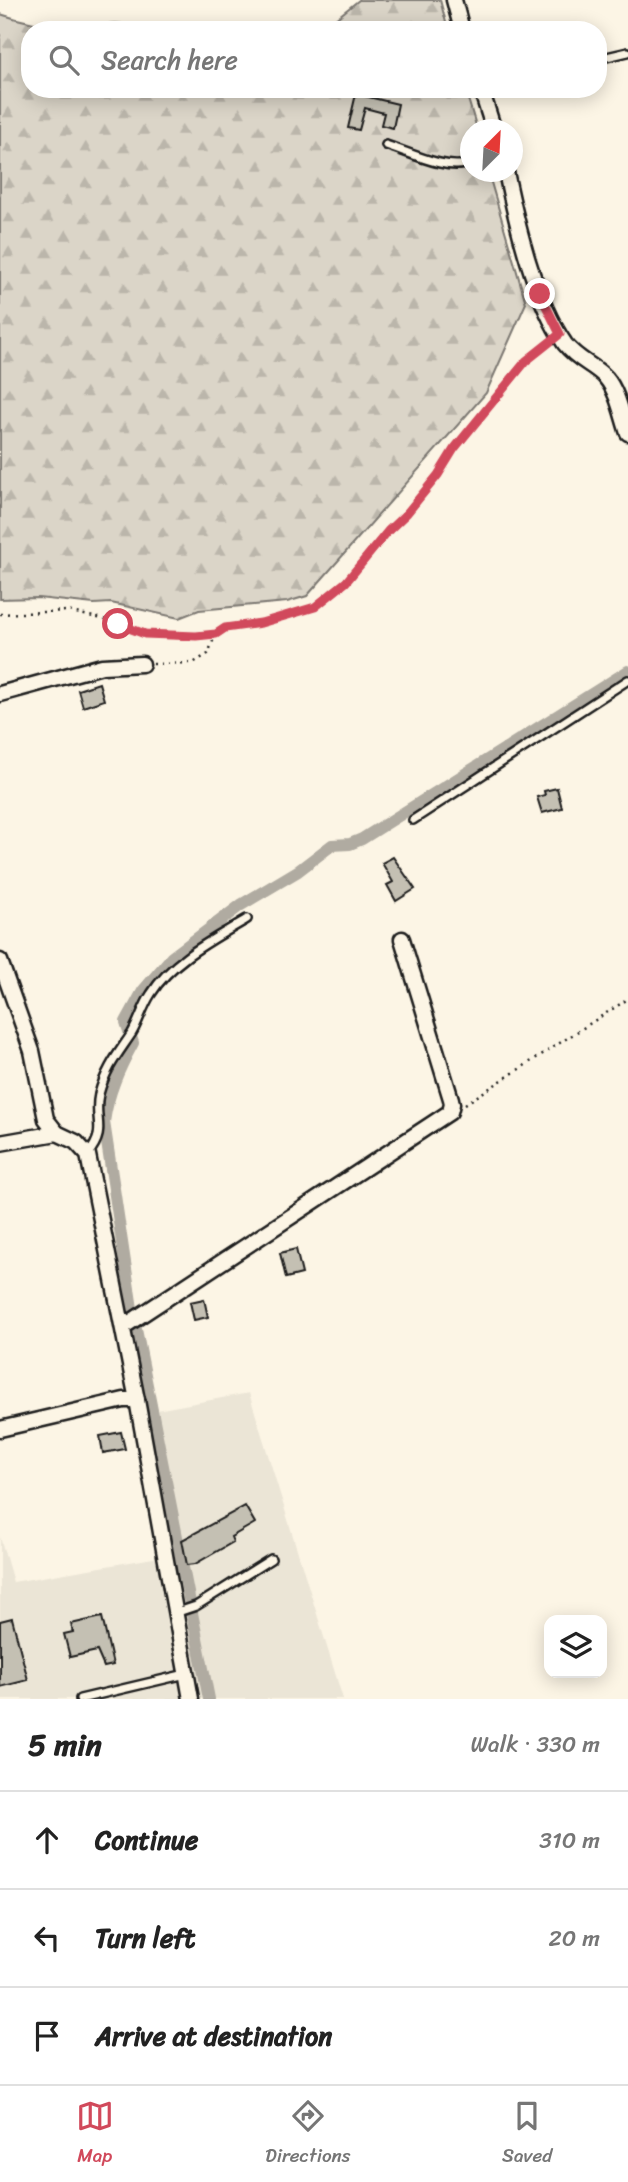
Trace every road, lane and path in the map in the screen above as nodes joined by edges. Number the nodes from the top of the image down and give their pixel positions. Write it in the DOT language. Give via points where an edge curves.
graph roads {
  1 [pos="454,0"];
  2 [pos="460,21"];
  3 [pos="628,52"];
  4 [pos="607,58"];
  5 [pos="488,98"];
  6 [pos="492,119"];
  7 [pos="386,145"];
  8 [pos="460,166"];
  9 [pos="508,182"];
  10 [pos="560,334"];
  11 [pos="628,433"];
  12 [pos="0,614"];
  13 [pos="216,634"];
  14 [pos="142,664"];
  15 [pos="628,680"];
  16 [pos="0,694"];
  17 [pos="413,820"];
  18 [pos="247,919"];
  19 [pos="402,939"];
  20 [pos="0,961"];
  21 [pos="628,999"];
  22 [pos="450,1112"];
  23 [pos="57,1133"];
  24 [pos="0,1143"];
  25 [pos="88,1155"];
  26 [pos="123,1327"];
  27 [pos="137,1400"];
  28 [pos="0,1429"];
  29 [pos="271,1559"];
  30 [pos="180,1612"];
  31 [pos="186,1674"];
  32 [pos="80,1699"];
  33 [pos="191,1699"];
  1 -- 2 [label="street"];
  3 -- 4 [label="lane"];
  5 -- 6 [label="street"];
  7 -- 8 [label="lane"];
  9 -- 10 [label="street" via="540,294"];
  10 -- 11 [label="street" via="574,354 608,379"];
  10 -- 13 [label="path" via="516,373 412,507 337,590 315,607"];
  12 -- 13 [label="path" via="66,611 145,634"];
  13 -- 14 [label="path" via="208,654 193,663"];
  14 -- 16 [label="street" via="102,666"];
  15 -- 17 [label="lane"];
  18 -- 25 [label="lane" via="175,968 151,993 133,1031 110,1062 97,1109 100,1135"];
  19 -- 22 [label="street" via="453,1104"];
  20 -- 23 [label="street" via="32,1051 46,1119"];
  21 -- 22 [label="path"];
  22 -- 26 [label="street"];
  23 -- 24 [label="street"];
  23 -- 25 [label="street" via="76,1142"];
  25 -- 26 [label="street"];
  26 -- 27 [label="street"];
  27 -- 28 [label="street"];
  27 -- 30 [label="street"];
  29 -- 30 [label="lane"];
  30 -- 31 [label="street"];
  31 -- 32 [label="lane"];
  31 -- 33 [label="street"];
}
